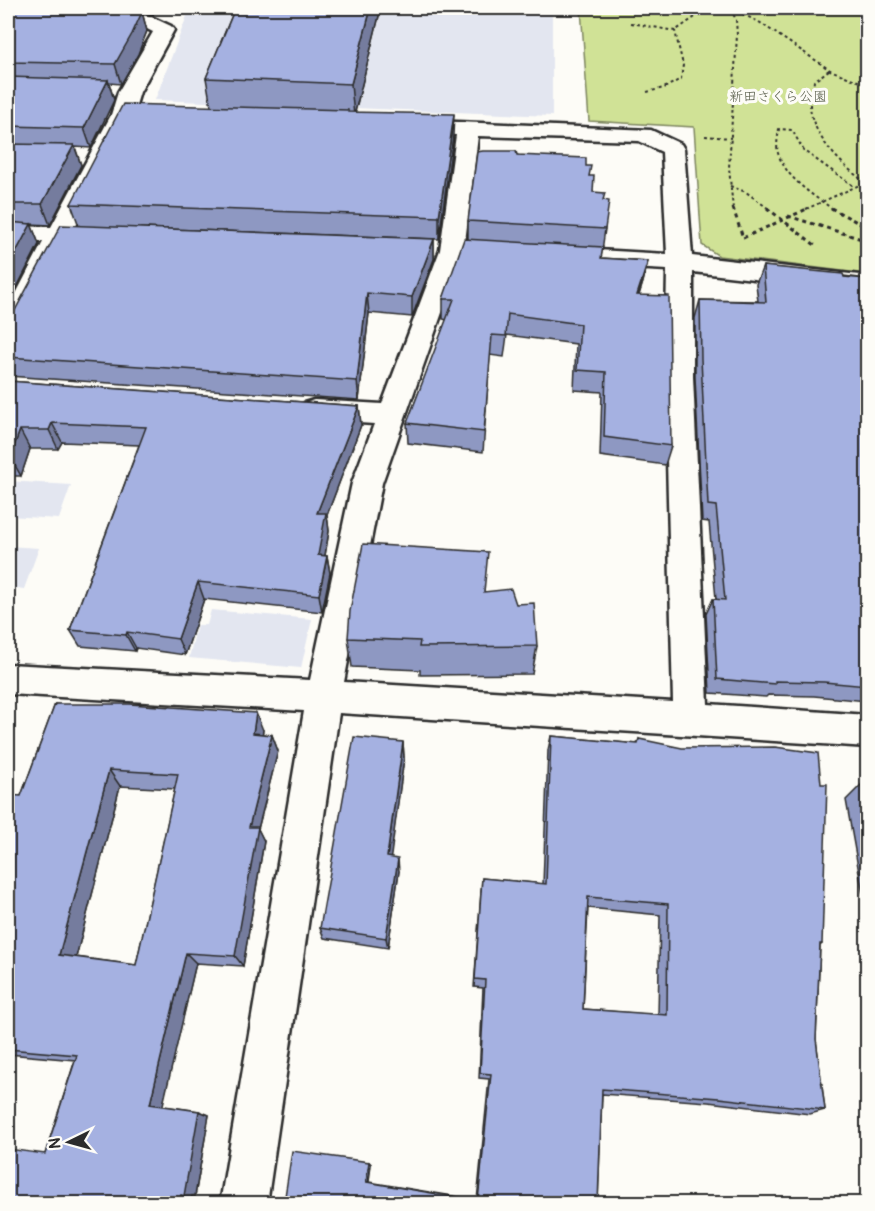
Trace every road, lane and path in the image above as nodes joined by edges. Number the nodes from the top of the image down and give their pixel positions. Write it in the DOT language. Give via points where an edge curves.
graph roads {
  1 [pos="716,8"];
  2 [pos="722,8"];
  3 [pos="731,8"];
  4 [pos="8,18"];
  5 [pos="631,23"];
  6 [pos="675,31"];
  7 [pos="830,70"];
  8 [pos="867,85"];
  9 [pos="107,91"];
  10 [pos="647,92"];
  11 [pos="132,108"];
  12 [pos="384,126"];
  13 [pos="468,130"];
  14 [pos="699,135"];
  15 [pos="731,138"];
  16 [pos="78,156"];
  17 [pos="101,156"];
  18 [pos="866,184"];
  19 [pos="730,186"];
  20 [pos="855,187"];
  21 [pos="822,200"];
  22 [pos="788,216"];
  23 [pos="782,218"];
  24 [pos="867,228"];
  25 [pos="8,233"];
  26 [pos="60,235"];
  27 [pos="120,237"];
  28 [pos="867,241"];
  29 [pos="557,256"];
  30 [pos="680,263"];
  31 [pos="867,284"];
  32 [pos="8,333"];
  33 [pos="283,407"];
  34 [pos="390,415"];
  35 [pos="8,679"];
  36 [pos="324,697"];
  37 [pos="692,720"];
  38 [pos="867,731"];
  39 [pos="243,1203"];
  1 -- 6 [label="path"];
  2 -- 3 [label="path"];
  3 -- 7 [label="path"];
  3 -- 15 [label="path" via="737,35"];
  4 -- 11 [label="street" via="141,18 164,30"];
  5 -- 6 [label="path"];
  6 -- 10 [label="path" via="685,69 683,78 675,85"];
  7 -- 8 [label="path"];
  7 -- 18 [label="path" via="814,81 810,104 813,118 844,165"];
  9 -- 11 [label="street"];
  11 -- 17 [label="street"];
  12 -- 13 [label="street"];
  13 -- 30 [label="street" via="643,135 673,149"];
  13 -- 34 [label="street" via="452,250"];
  14 -- 15 [label="path"];
  15 -- 19 [label="path"];
  16 -- 17 [label="street"];
  17 -- 26 [label="street"];
  18 -- 20 [label="path"];
  19 -- 23 [label="path" via="746,192"];
  19 -- 23 [label="path" via="733,217 743,238"];
  20 -- 21 [label="path"];
  20 -- 21 [label="path" via="804,151 792,130 779,129 778,152 782,159 799,183"];
  21 -- 22 [label="path"];
  21 -- 24 [label="path"];
  22 -- 23 [label="path"];
  22 -- 28 [label="path"];
  25 -- 26 [label="street"];
  26 -- 27 [label="street"];
  26 -- 32 [label="street"];
  29 -- 30 [label="street"];
  30 -- 31 [label="street"];
  30 -- 37 [label="street" via="679,377"];
  33 -- 34 [label="street"];
  34 -- 36 [label="street" via="367,483"];
  35 -- 36 [label="street"];
  36 -- 37 [label="street"];
  36 -- 39 [label="street"];
  37 -- 38 [label="street"];
}
